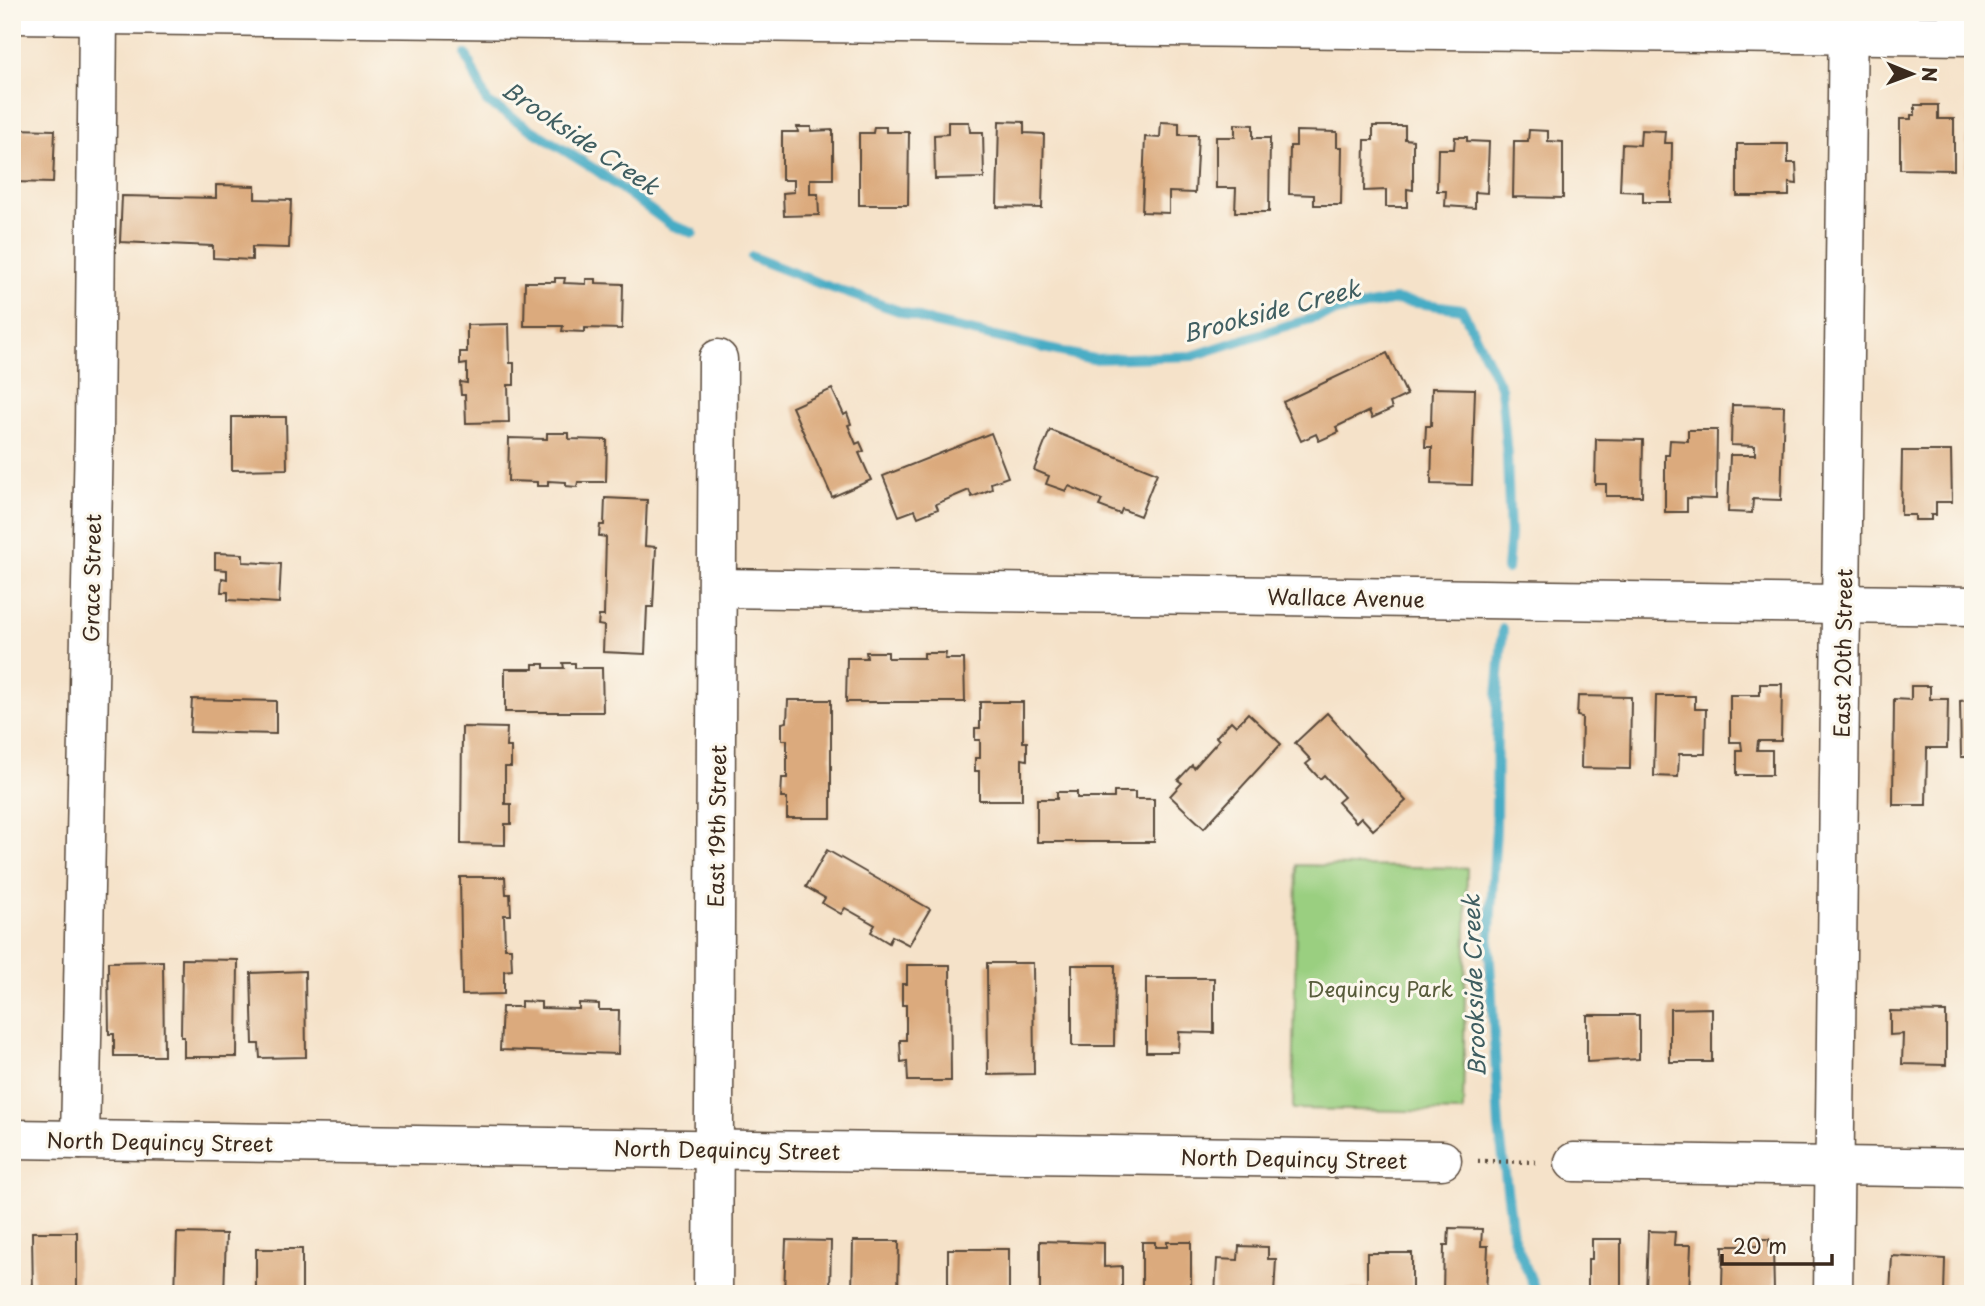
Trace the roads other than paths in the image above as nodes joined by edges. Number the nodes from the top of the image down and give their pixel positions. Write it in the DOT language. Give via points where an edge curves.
graph roads {
  1 [pos="12,14"];
  2 [pos="98,16"];
  3 [pos="725,17"];
  4 [pos="1848,23"];
  5 [pos="1973,36"];
  6 [pos="718,359"];
  7 [pos="718,588"];
  8 [pos="1842,604"];
  9 [pos="1973,606"];
  10 [pos="12,1139"];
  11 [pos="80,1140"];
  12 [pos="713,1149"];
  13 [pos="1461,1161"];
  14 [pos="1574,1162"];
  15 [pos="1835,1166"];
  16 [pos="1973,1168"];
  17 [pos="713,1294"];
  18 [pos="1833,1294"];
  1 -- 2 [label="street"];
  2 -- 3 [label="street"];
  2 -- 11 [label="street, Grace Street"];
  3 -- 4 [label="street"];
  4 -- 5 [label="street"];
  4 -- 8 [label="street, East 20th Street"];
  6 -- 7 [label="street, East 19th Street"];
  7 -- 8 [label="street, Wallace Avenue"];
  7 -- 12 [label="street, East 19th Street"];
  8 -- 9 [label="street, Wallace Avenue"];
  8 -- 15 [label="street, East 20th Street"];
  10 -- 11 [label="street, North Dequincy Street"];
  11 -- 12 [label="street, North Dequincy Street"];
  12 -- 13 [label="street, North Dequincy Street"];
  12 -- 17 [label="street, East 19th Street"];
  14 -- 15 [label="street"];
  15 -- 16 [label="street"];
  15 -- 18 [label="street, East 20th Street"];
}
